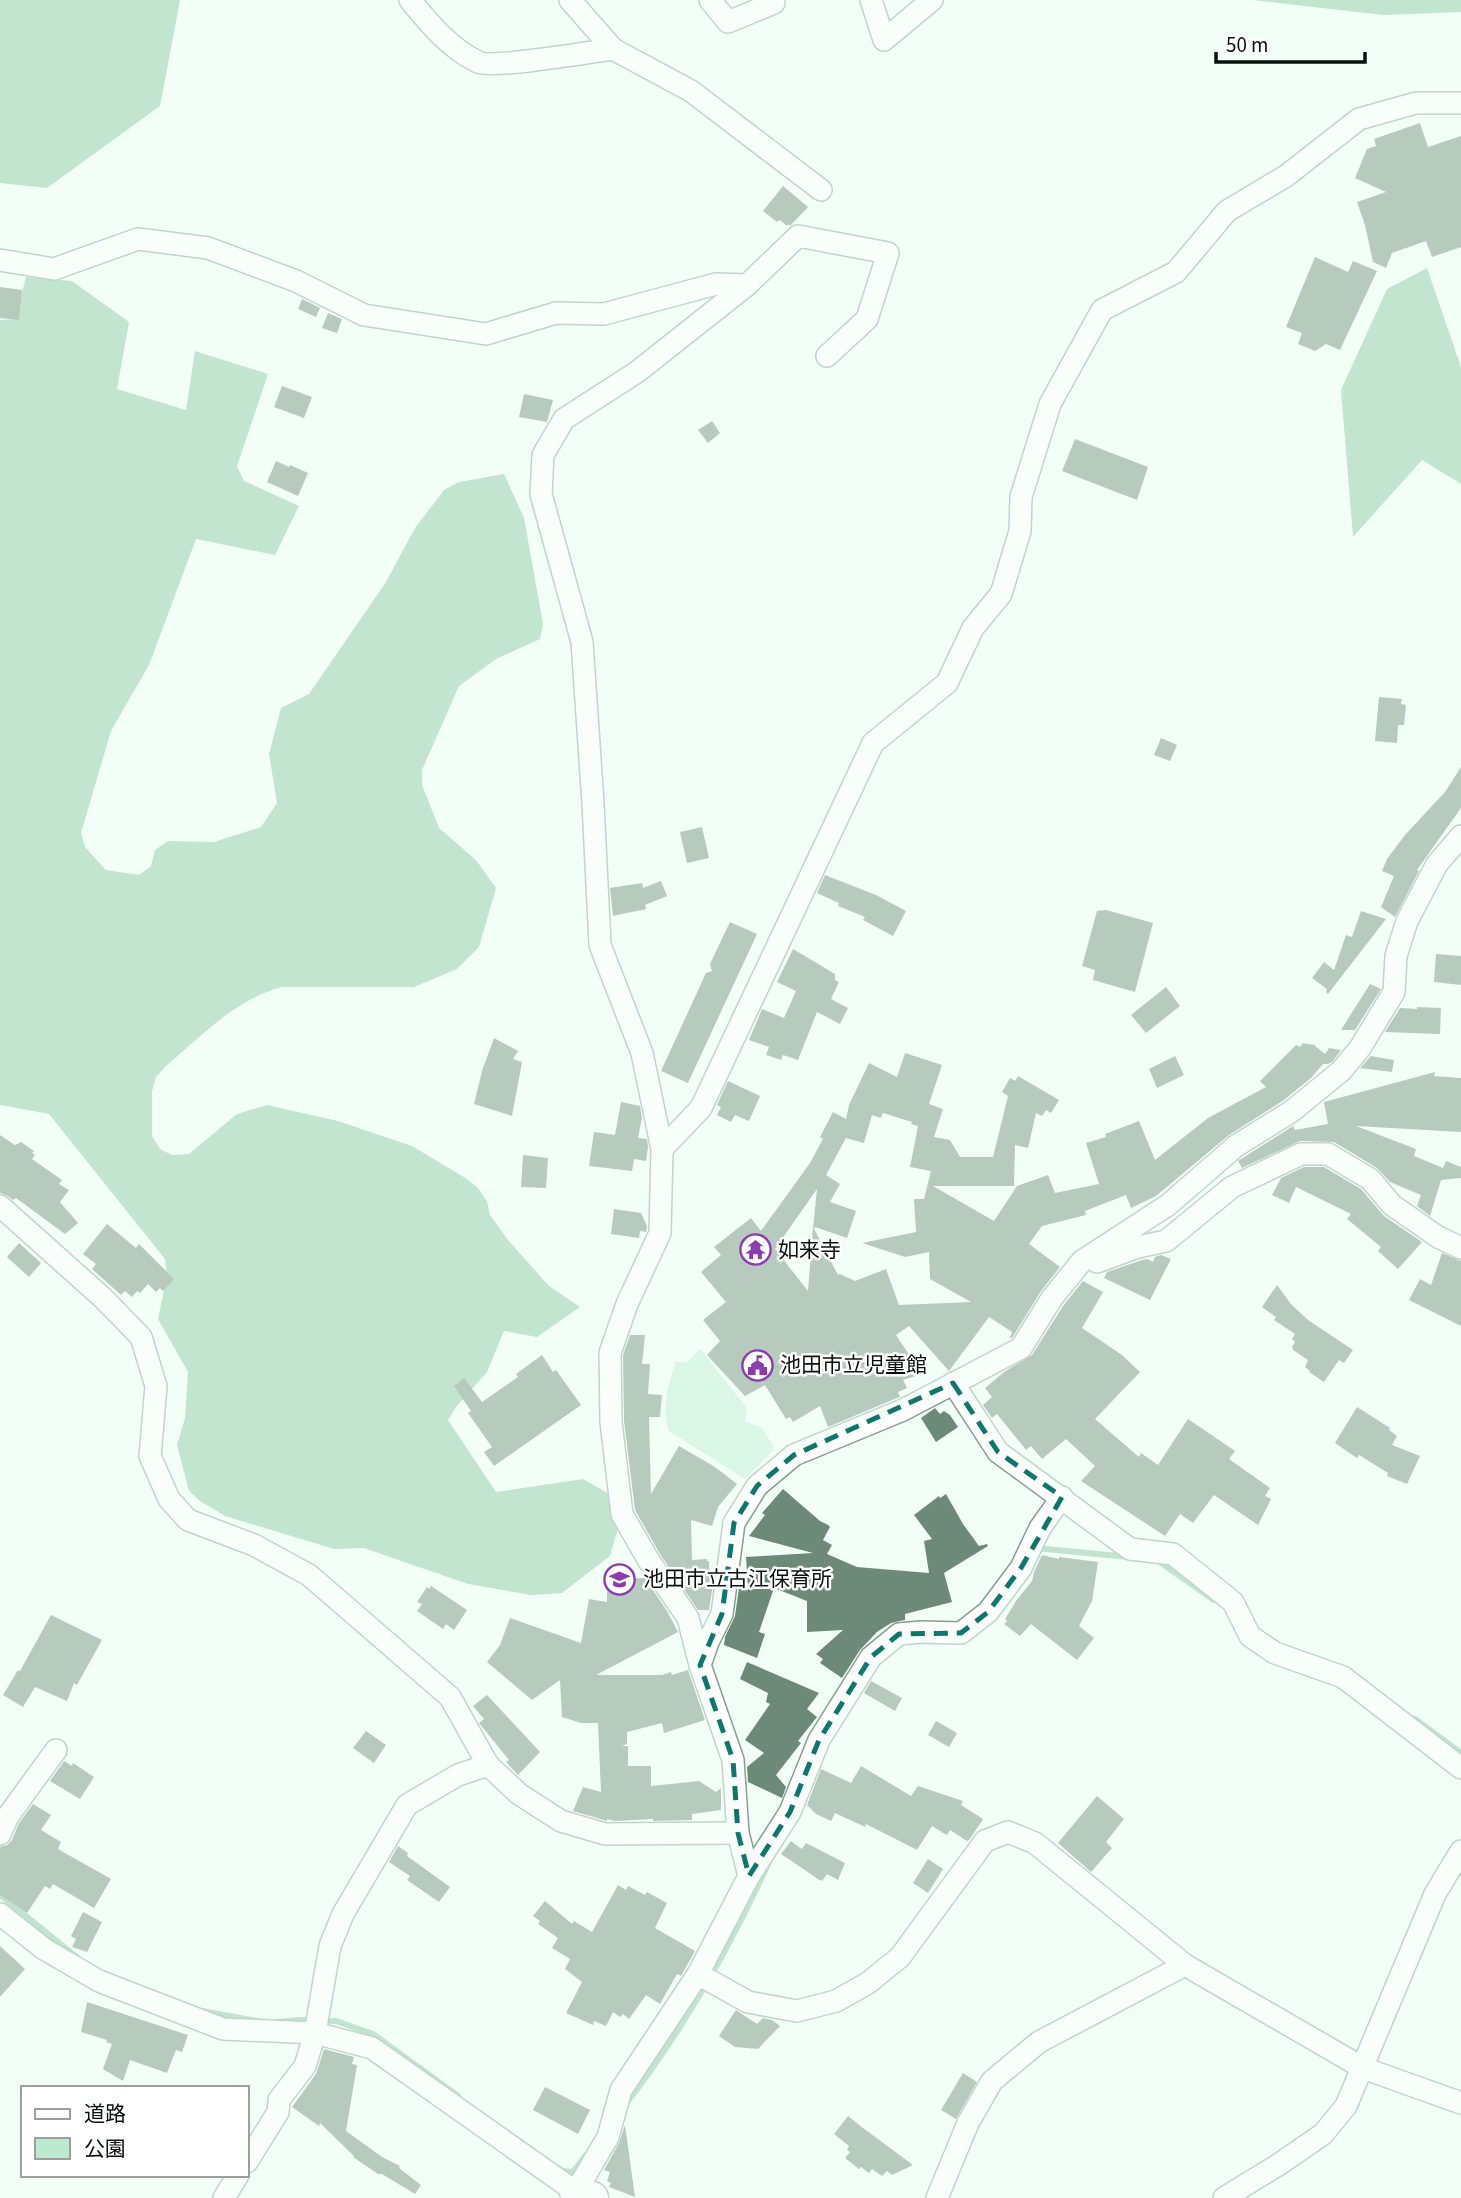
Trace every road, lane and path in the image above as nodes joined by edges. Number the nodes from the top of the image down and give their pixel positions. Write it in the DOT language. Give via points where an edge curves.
graph roads {
  1 [pos="410,0"];
  2 [pos="570,0"];
  3 [pos="710,0"];
  4 [pos="871,0"];
  5 [pos="932,0"];
  6 [pos="774,1"];
  7 [pos="613,49"];
  8 [pos="1461,103"];
  9 [pos="821,190"];
  10 [pos="0,260"];
  11 [pos="747,285"];
  12 [pos="827,356"];
  13 [pos="1461,836"];
  14 [pos="662,1149"];
  15 [pos="0,1206"];
  16 [pos="1461,1248"];
  17 [pos="1082,1261"];
  18 [pos="953,1384"];
  19 [pos="1062,1497"];
  20 [pos="700,1665"];
  21 [pos="56,1750"];
  22 [pos="488,1765"];
  23 [pos="1461,1768"];
  24 [pos="738,1833"];
  25 [pos="0,1834"];
  26 [pos="1461,1851"];
  27 [pos="749,1876"];
  28 [pos="0,1914"];
  29 [pos="1185,1965"];
  30 [pos="698,1974"];
  31 [pos="315,2033"];
  32 [pos="1363,2068"];
  33 [pos="1461,2103"];
  34 [pos="248,2160"];
  35 [pos="238,2177"];
  36 [pos="580,2196"];
  37 [pos="224,2198"];
  38 [pos="937,2198"];
  39 [pos="1224,2198"];
  1 -- 7 [label="street" via="441,38 480,64"];
  2 -- 7 [label="street"];
  3 -- 6 [label="street" via="728,22"];
  4 -- 5 [label="street" via="884,40"];
  7 -- 9 [label="street" via="691,91"];
  8 -- 14 [label="street" via="1416,103 1359,119 1286,176 1227,211 1176,272 1102,310 1050,404 1021,498 1020,531 1001,594 973,628 947,683 873,743 701,1108"];
  10 -- 11 [label="street" via="54,269 138,239 208,248 296,281 364,316 486,334 556,313 604,314 716,284"];
  11 -- 12 [label="street" via="798,236 888,253 867,319"];
  11 -- 14 [label="street" via="637,372 564,418 543,455 541,494 582,642 600,944 642,1053"];
  13 -- 17 [label="street" via="1437,864 1407,921 1396,956 1394,992 1341,1071 1292,1111 1236,1146 1168,1205"];
  14 -- 20 [label="street" via="660,1233 610,1353 611,1422 622,1514 688,1618"];
  15 -- 22 [label="street" via="141,1337 156,1385 150,1456 169,1499 188,1520 254,1545 309,1575 450,1697"];
  16 -- 17 [label="street" via="1392,1205 1370,1180 1328,1154 1301,1154 1232,1187 1166,1241 1094,1263"];
  17 -- 18 [label="street" via="1021,1348"];
  18 -- 19 [label="street" via="998,1452"];
  18 -- 20 [label="street" via="794,1455 757,1486 734,1523 722,1614"];
  19 -- 23 [label="street" via="1130,1549 1173,1554 1233,1602 1250,1636 1275,1653 1343,1677"];
  19 -- 27 [label="street" via="1021,1568 988,1612 961,1633 899,1634 871,1657 819,1740 790,1812"];
  20 -- 24 [label="street" via="733,1760"];
  21 -- 25 [label="street"];
  22 -- 24 [label="street" via="519,1794 561,1821 605,1834"];
  22 -- 31 [label="street" via="458,1775 407,1805 338,1924"];
  24 -- 27 [label="street"];
  26 -- 32 [label="street" via="1435,1894"];
  27 -- 30 [label="street"];
  28 -- 31 [label="street" via="44,1949 99,1982 223,2029"];
  29 -- 30 [label="street" via="1035,1843 1008,1832 985,1841 900,1956 869,1983 836,2001 797,2011 748,2002"];
  29 -- 32 [label="street"];
  29 -- 38 [label="street" via="1039,2042 992,2081 968,2123"];
  30 -- 36 [label="street" via="621,2090 608,2137"];
  31 -- 34 [label="street" via="305,2066 279,2101 278,2112"];
  31 -- 36 [label="street" via="372,2048"];
  32 -- 33 [label="street"];
  32 -- 39 [label="street" via="1346,2106 1323,2134"];
  35 -- 37 [label="street"];
}
